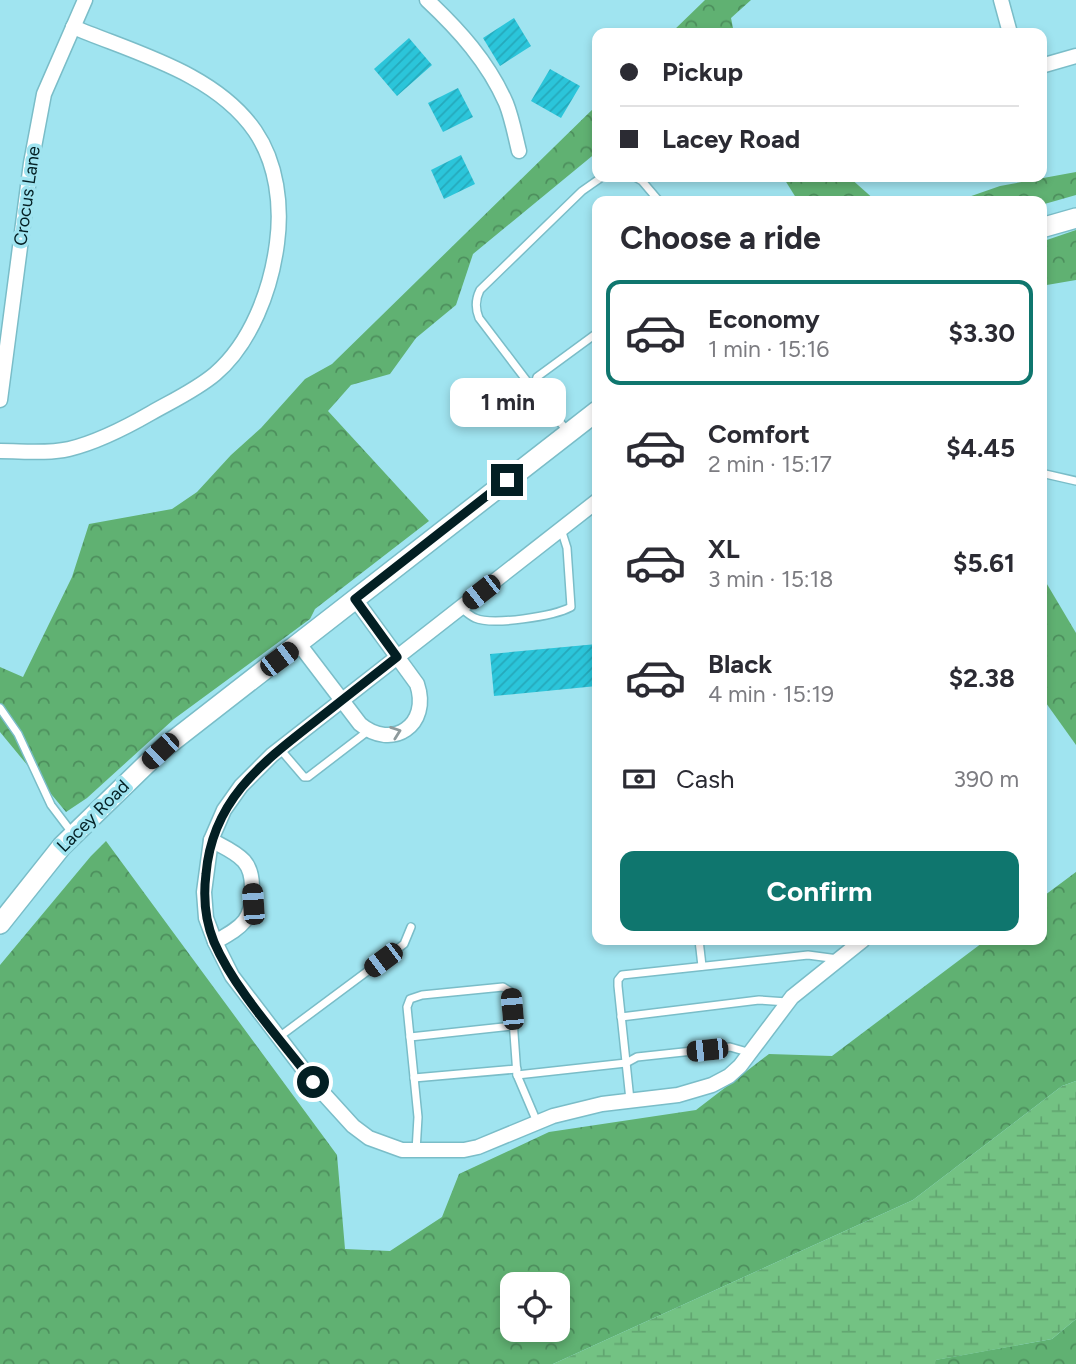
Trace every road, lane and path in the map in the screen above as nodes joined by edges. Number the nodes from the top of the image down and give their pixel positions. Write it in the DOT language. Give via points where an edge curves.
graph roads {
  1 [pos="85,0"];
  2 [pos="427,0"];
  3 [pos="1001,0"];
  4 [pos="73,27"];
  5 [pos="1009,28"];
  6 [pos="1076,56"];
  7 [pos="1047,64"];
  8 [pos="519,151"];
  9 [pos="595,182"];
  10 [pos="643,182"];
  11 [pos="655,196"];
  12 [pos="1076,218"];
  13 [pos="1047,226"];
  14 [pos="592,337"];
  15 [pos="533,389"];
  16 [pos="0,400"];
  17 [pos="592,415"];
  18 [pos="568,432"];
  19 [pos="0,451"];
  20 [pos="1047,474"];
  21 [pos="1076,481"];
  22 [pos="592,505"];
  23 [pos="561,529"];
  24 [pos="355,599"];
  25 [pos="461,608"];
  26 [pos="299,644"];
  27 [pos="397,657"];
  28 [pos="341,701"];
  29 [pos="0,708"];
  30 [pos="368,731"];
  31 [pos="280,749"];
  32 [pos="74,834"];
  33 [pos="211,840"];
  34 [pos="0,924"];
  35 [pos="411,927"];
  36 [pos="215,942"];
  37 [pos="700,945"];
  38 [pos="856,945"];
  39 [pos="838,959"];
  40 [pos="702,966"];
  41 [pos="787,1002"];
  42 [pos="621,1017"];
  43 [pos="513,1026"];
  44 [pos="279,1037"];
  45 [pos="410,1037"];
  46 [pos="751,1053"];
  47 [pos="626,1063"];
  48 [pos="517,1072"];
  49 [pos="414,1078"];
  50 [pos="630,1100"];
  51 [pos="537,1122"];
  52 [pos="416,1152"];
  1 -- 4 [label="street, Crocus Lane"];
  2 -- 8 [label="street" via="472,45 492,77 507,105"];
  3 -- 5 [label="street"];
  4 -- 16 [label="street, Crocus Lane" via="44,94 33,149"];
  4 -- 19 [label="street" via="185,73 240,115 255,132 271,166 280,203 276,256 267,290 241,346 213,376 108,436 69,449"];
  6 -- 7 [label="street"];
  9 -- 15 [label="lane" via="476,297 479,318"];
  10 -- 11 [label="lane"];
  12 -- 13 [label="main road"];
  14 -- 15 [label="lane" via="537,377"];
  15 -- 18 [label="lane"];
  17 -- 18 [label="main road, Lacey Road"];
  18 -- 24 [label="main road, Lacey Road"];
  20 -- 21 [label="lane"];
  22 -- 23 [label="street"];
  23 -- 25 [label="street"];
  23 -- 25 [label="lane" via="567,548 571,607 560,613 490,621 474,618"];
  24 -- 26 [label="main road, Lacey Road"];
  24 -- 27 [label="street"];
  25 -- 27 [label="street"];
  26 -- 28 [label="street"];
  26 -- 32 [label="main road, Lacey Road" via="160,751"];
  27 -- 28 [label="street"];
  30 -- 27 [label="street, one-way" via="390,736 415,722 420,712 417,684"];
  28 -- 30 [label="street"];
  28 -- 31 [label="street"];
  29 -- 32 [label="lane" via="18,734 51,805"];
  30 -- 31 [label="lane" via="309,777 303,777"];
  31 -- 33 [label="street" via="241,786"];
  32 -- 34 [label="main road, Lacey Road"];
  33 -- 36 [label="street" via="204,892 206,918"];
  33 -- 36 [label="street" via="247,863 253,904 240,927"];
  35 -- 44 [label="lane" via="404,944"];
  36 -- 44 [label="street" via="232,976"];
  37 -- 40 [label="lane"];
  38 -- 39 [label="street"];
  39 -- 40 [label="lane" via="808,955"];
  39 -- 41 [label="street"];
  40 -- 42 [label="lane" via="622,975 618,980"];
  41 -- 42 [label="lane" via="759,1000"];
  41 -- 46 [label="street"];
  42 -- 47 [label="lane"];
  43 -- 45 [label="lane"];
  43 -- 45 [label="lane" via="511,992 503,987 422,995 411,999 407,1007"];
  43 -- 48 [label="lane"];
  44 -- 52 [label="street" via="353,1126 369,1138"];
  45 -- 49 [label="lane"];
  46 -- 47 [label="lane" via="730,1047 637,1057"];
  46 -- 50 [label="street" via="729,1076 694,1092"];
  47 -- 48 [label="lane"];
  47 -- 50 [label="lane"];
  48 -- 49 [label="lane"];
  48 -- 51 [label="lane"];
  49 -- 52 [label="lane"];
  50 -- 51 [label="street"];
  51 -- 52 [label="street" via="478,1147"];
}
